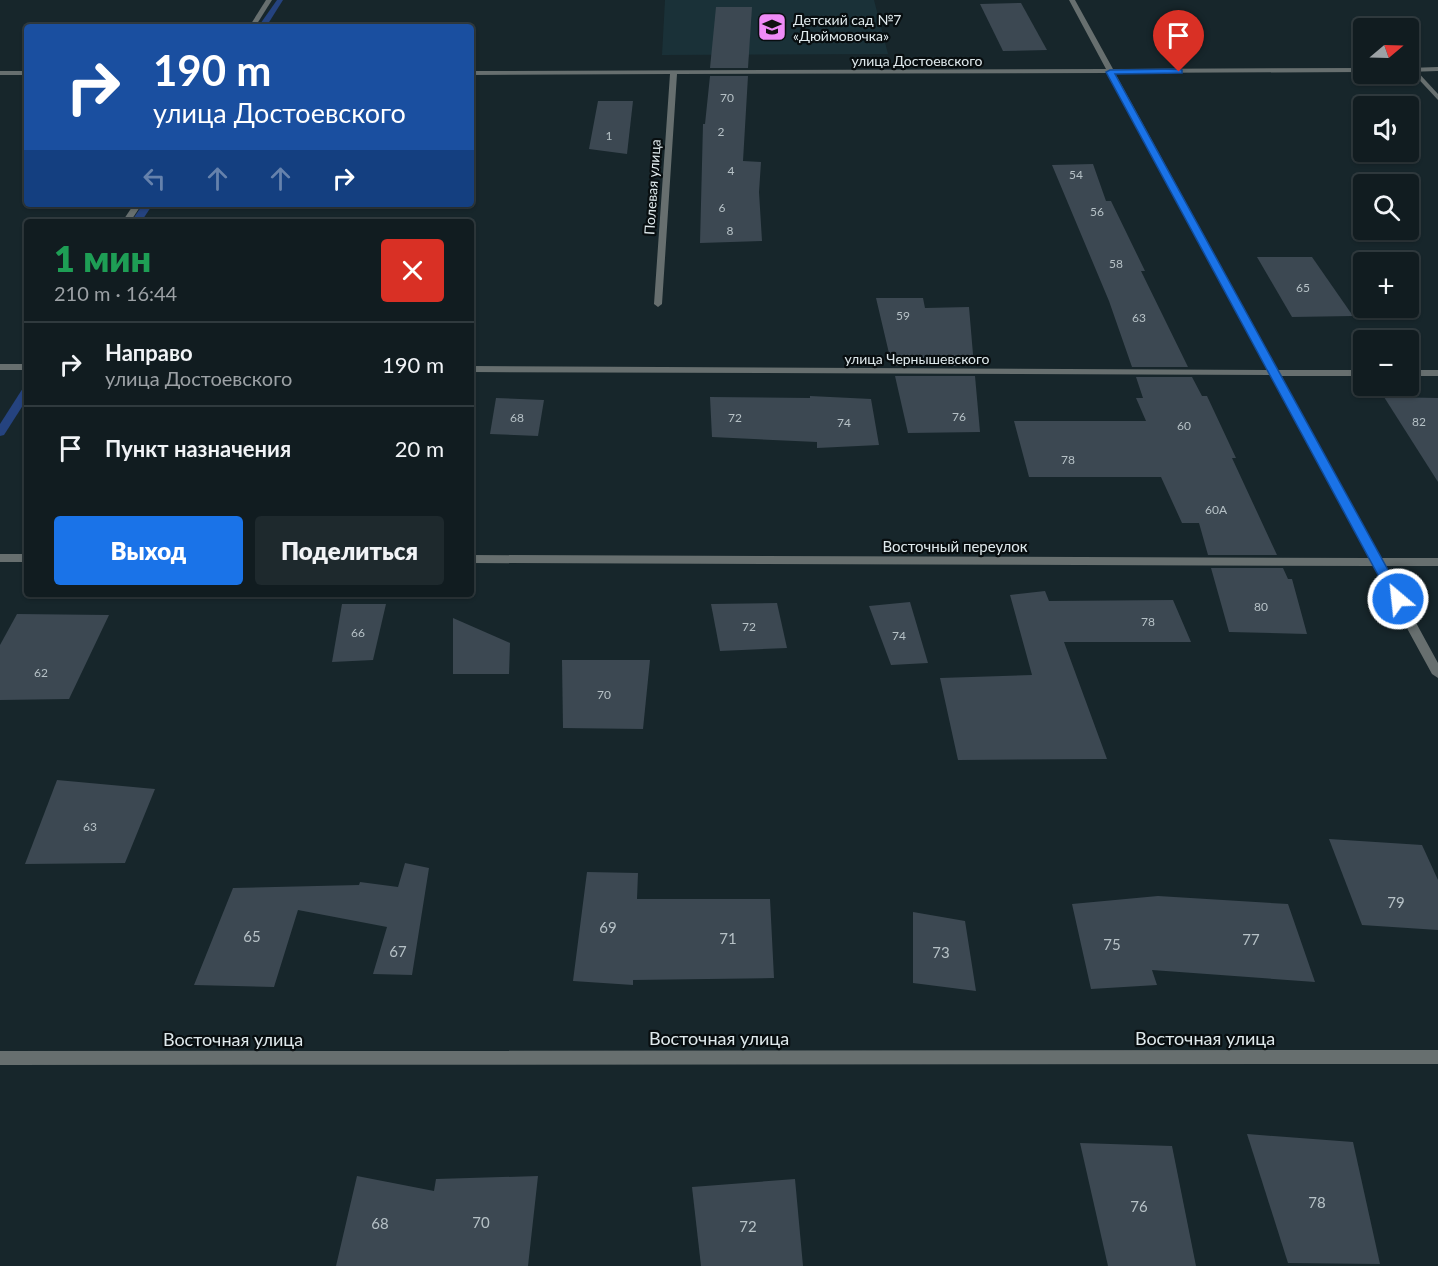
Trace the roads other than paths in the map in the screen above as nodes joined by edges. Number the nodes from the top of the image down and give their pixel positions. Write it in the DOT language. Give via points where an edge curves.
graph roads {
  1 [pos="269,0"];
  2 [pos="1072,0"];
  3 [pos="254,24"];
  4 [pos="1438,69"];
  5 [pos="1353,70"];
  6 [pos="1419,70"];
  7 [pos="1110,72"];
  8 [pos="0,73"];
  9 [pos="24,73"];
  10 [pos="474,73"];
  11 [pos="674,73"];
  12 [pos="1419,78"];
  13 [pos="1438,98"];
  14 [pos="658,304"];
  15 [pos="0,367"];
  16 [pos="24,367"];
  17 [pos="474,369"];
  18 [pos="1273,373"];
  19 [pos="1353,373"];
  20 [pos="1419,373"];
  21 [pos="1438,373"];
  22 [pos="0,558"];
  23 [pos="24,558"];
  24 [pos="474,559"];
  25 [pos="1377,562"];
  26 [pos="1438,562"];
  27 [pos="1438,674"];
  28 [pos="1438,1057"];
  29 [pos="0,1058"];
  1 -- 3 [label="street"];
  2 -- 7 [label="street"];
  4 -- 6 [label="street"];
  5 -- 7 [label="street, улица Достоевского"];
  7 -- 11 [label="street, улица Достоевского"];
  7 -- 18 [label="street"];
  8 -- 9 [label="street"];
  10 -- 11 [label="street, улица Достоевского"];
  11 -- 14 [label="street, Полевая улица"];
  12 -- 13 [label="street"];
  15 -- 16 [label="street"];
  17 -- 18 [label="street, улица Чернышевского"];
  18 -- 19 [label="street, улица Чернышевского"];
  18 -- 25 [label="street"];
  20 -- 21 [label="street"];
  22 -- 23 [label="street"];
  24 -- 25 [label="street, Восточный переулок"];
  25 -- 26 [label="street, Восточный переулок"];
  25 -- 27 [label="street"];
  28 -- 29 [label="street, Восточная улица"];
}
